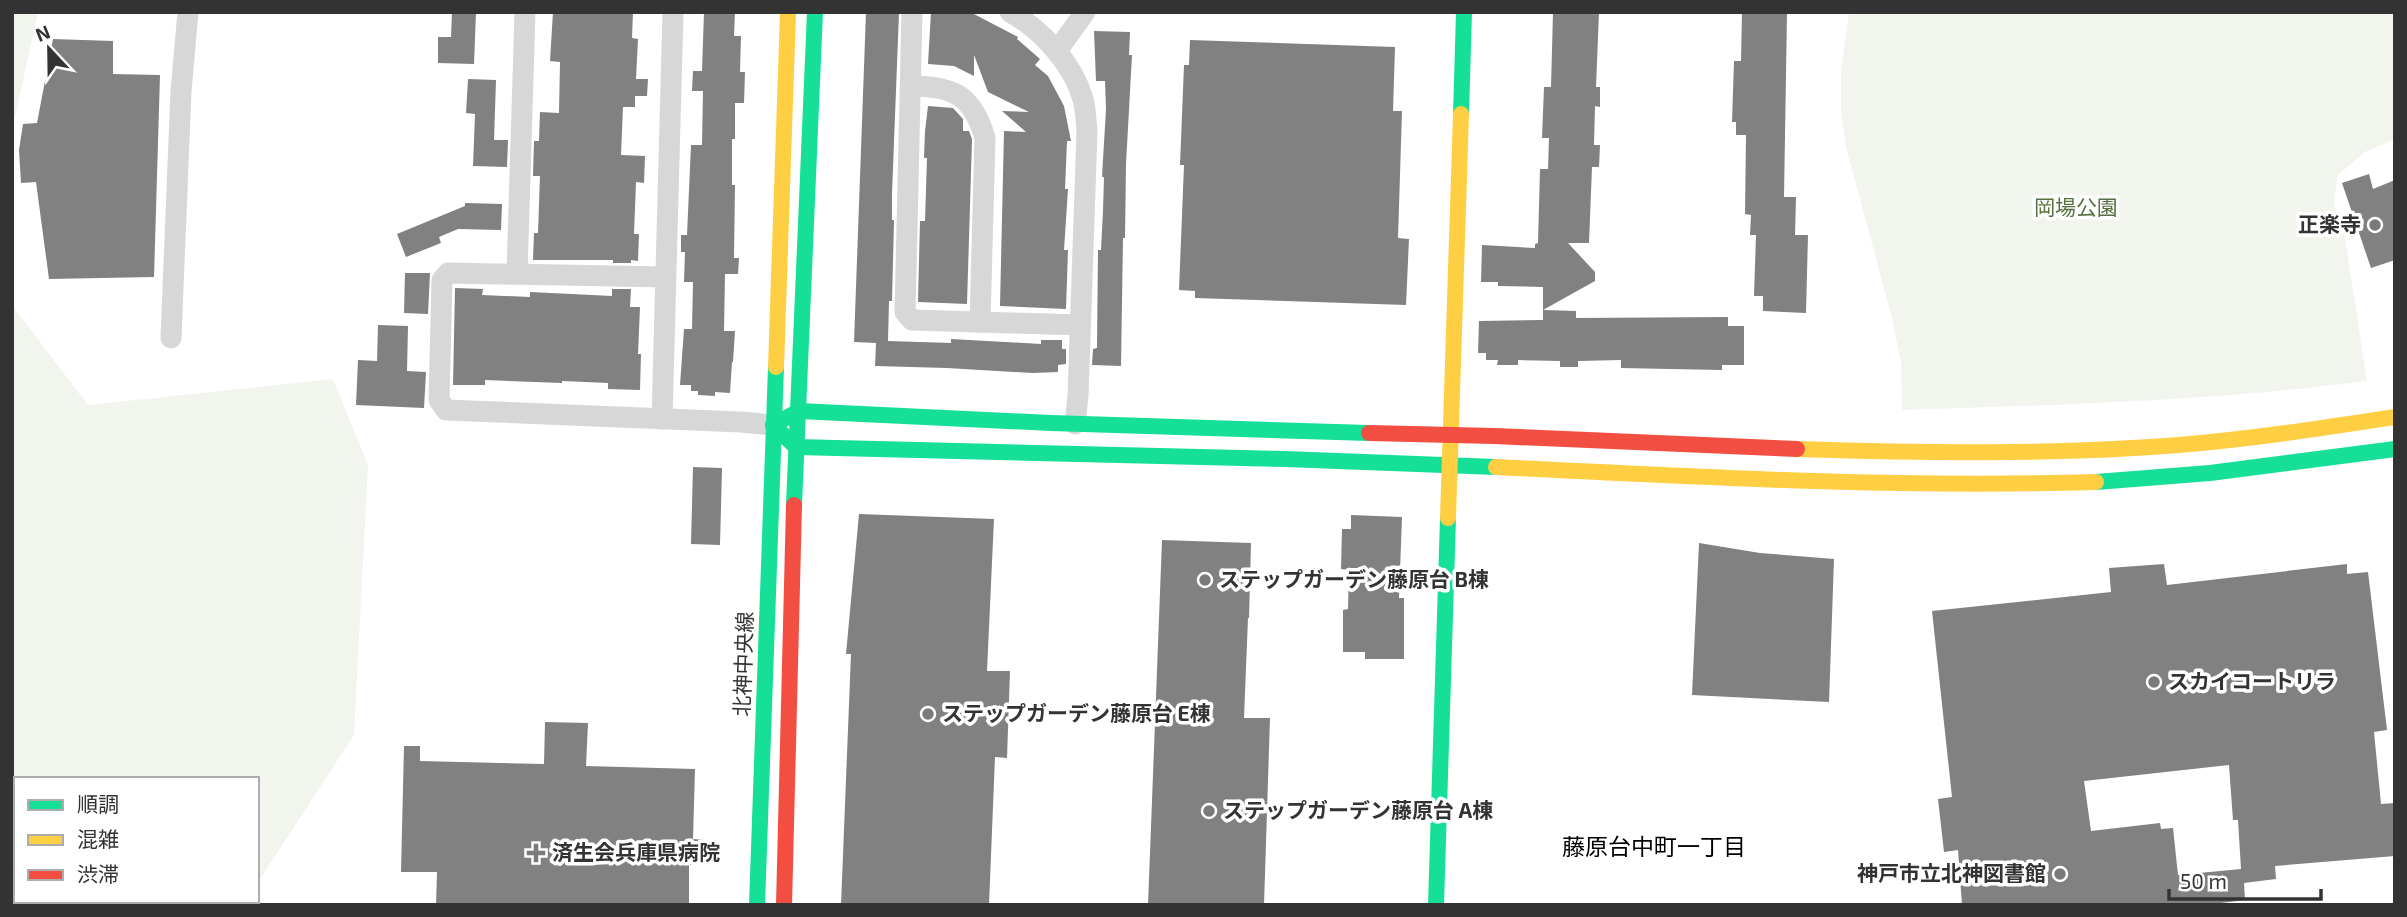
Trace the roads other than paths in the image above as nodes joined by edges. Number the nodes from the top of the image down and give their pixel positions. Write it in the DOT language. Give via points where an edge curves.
graph roads {
  1 [pos="188,12"];
  2 [pos="525,12"];
  3 [pos="673,12"];
  4 [pos="788,12"];
  5 [pos="815,12"];
  6 [pos="912,12"];
  7 [pos="1010,12"];
  8 [pos="1084,12"];
  9 [pos="1464,12"];
  10 [pos="1057,51"];
  11 [pos="911,86"];
  12 [pos="517,274"];
  13 [pos="665,277"];
  14 [pos="980,322"];
  15 [pos="1080,325"];
  16 [pos="170,338"];
  17 [pos="799,411"];
  18 [pos="2393,417"];
  19 [pos="662,419"];
  20 [pos="1075,424"];
  21 [pos="773,425"];
  22 [pos="1449,435"];
  23 [pos="2395,443"];
  24 [pos="796,447"];
  25 [pos="2395,449"];
  26 [pos="1448,465"];
  27 [pos="757,905"];
  28 [pos="784,905"];
  29 [pos="1436,905"];
  1 -- 16 [label="street"];
  2 -- 12 [label="street"];
  3 -- 13 [label="street"];
  4 -- 21 [label="street, 北神中央線"];
  5 -- 17 [label="street"];
  6 -- 11 [label="street"];
  7 -- 10 [label="street"];
  8 -- 10 [label="street"];
  9 -- 22 [label="street"];
  10 -- 15 [label="street" via="1083,99 1087,132"];
  11 -- 14 [label="street" via="954,92 969,103 985,138"];
  11 -- 14 [label="street" via="905,312 912,320"];
  12 -- 13 [label="street"];
  12 -- 19 [label="street" via="448,273 442,280 439,400 446,410"];
  13 -- 19 [label="street"];
  14 -- 15 [label="street"];
  15 -- 20 [label="street"];
  17 -- 20 [label="street"];
  17 -- 21 [label="street"];
  17 -- 24 [label="street"];
  18 -- 22 [label="street" via="2236,439 2068,450 1913,451"];
  18 -- 23 [label="street"];
  19 -- 21 [label="street"];
  20 -- 22 [label="street"];
  21 -- 24 [label="street"];
  21 -- 27 [label="street, 北神中央線"];
  22 -- 26 [label="street"];
  24 -- 26 [label="street"];
  24 -- 28 [label="street"];
  25 -- 26 [label="street" via="2180,476 1992,485"];
  26 -- 29 [label="street"];
}
